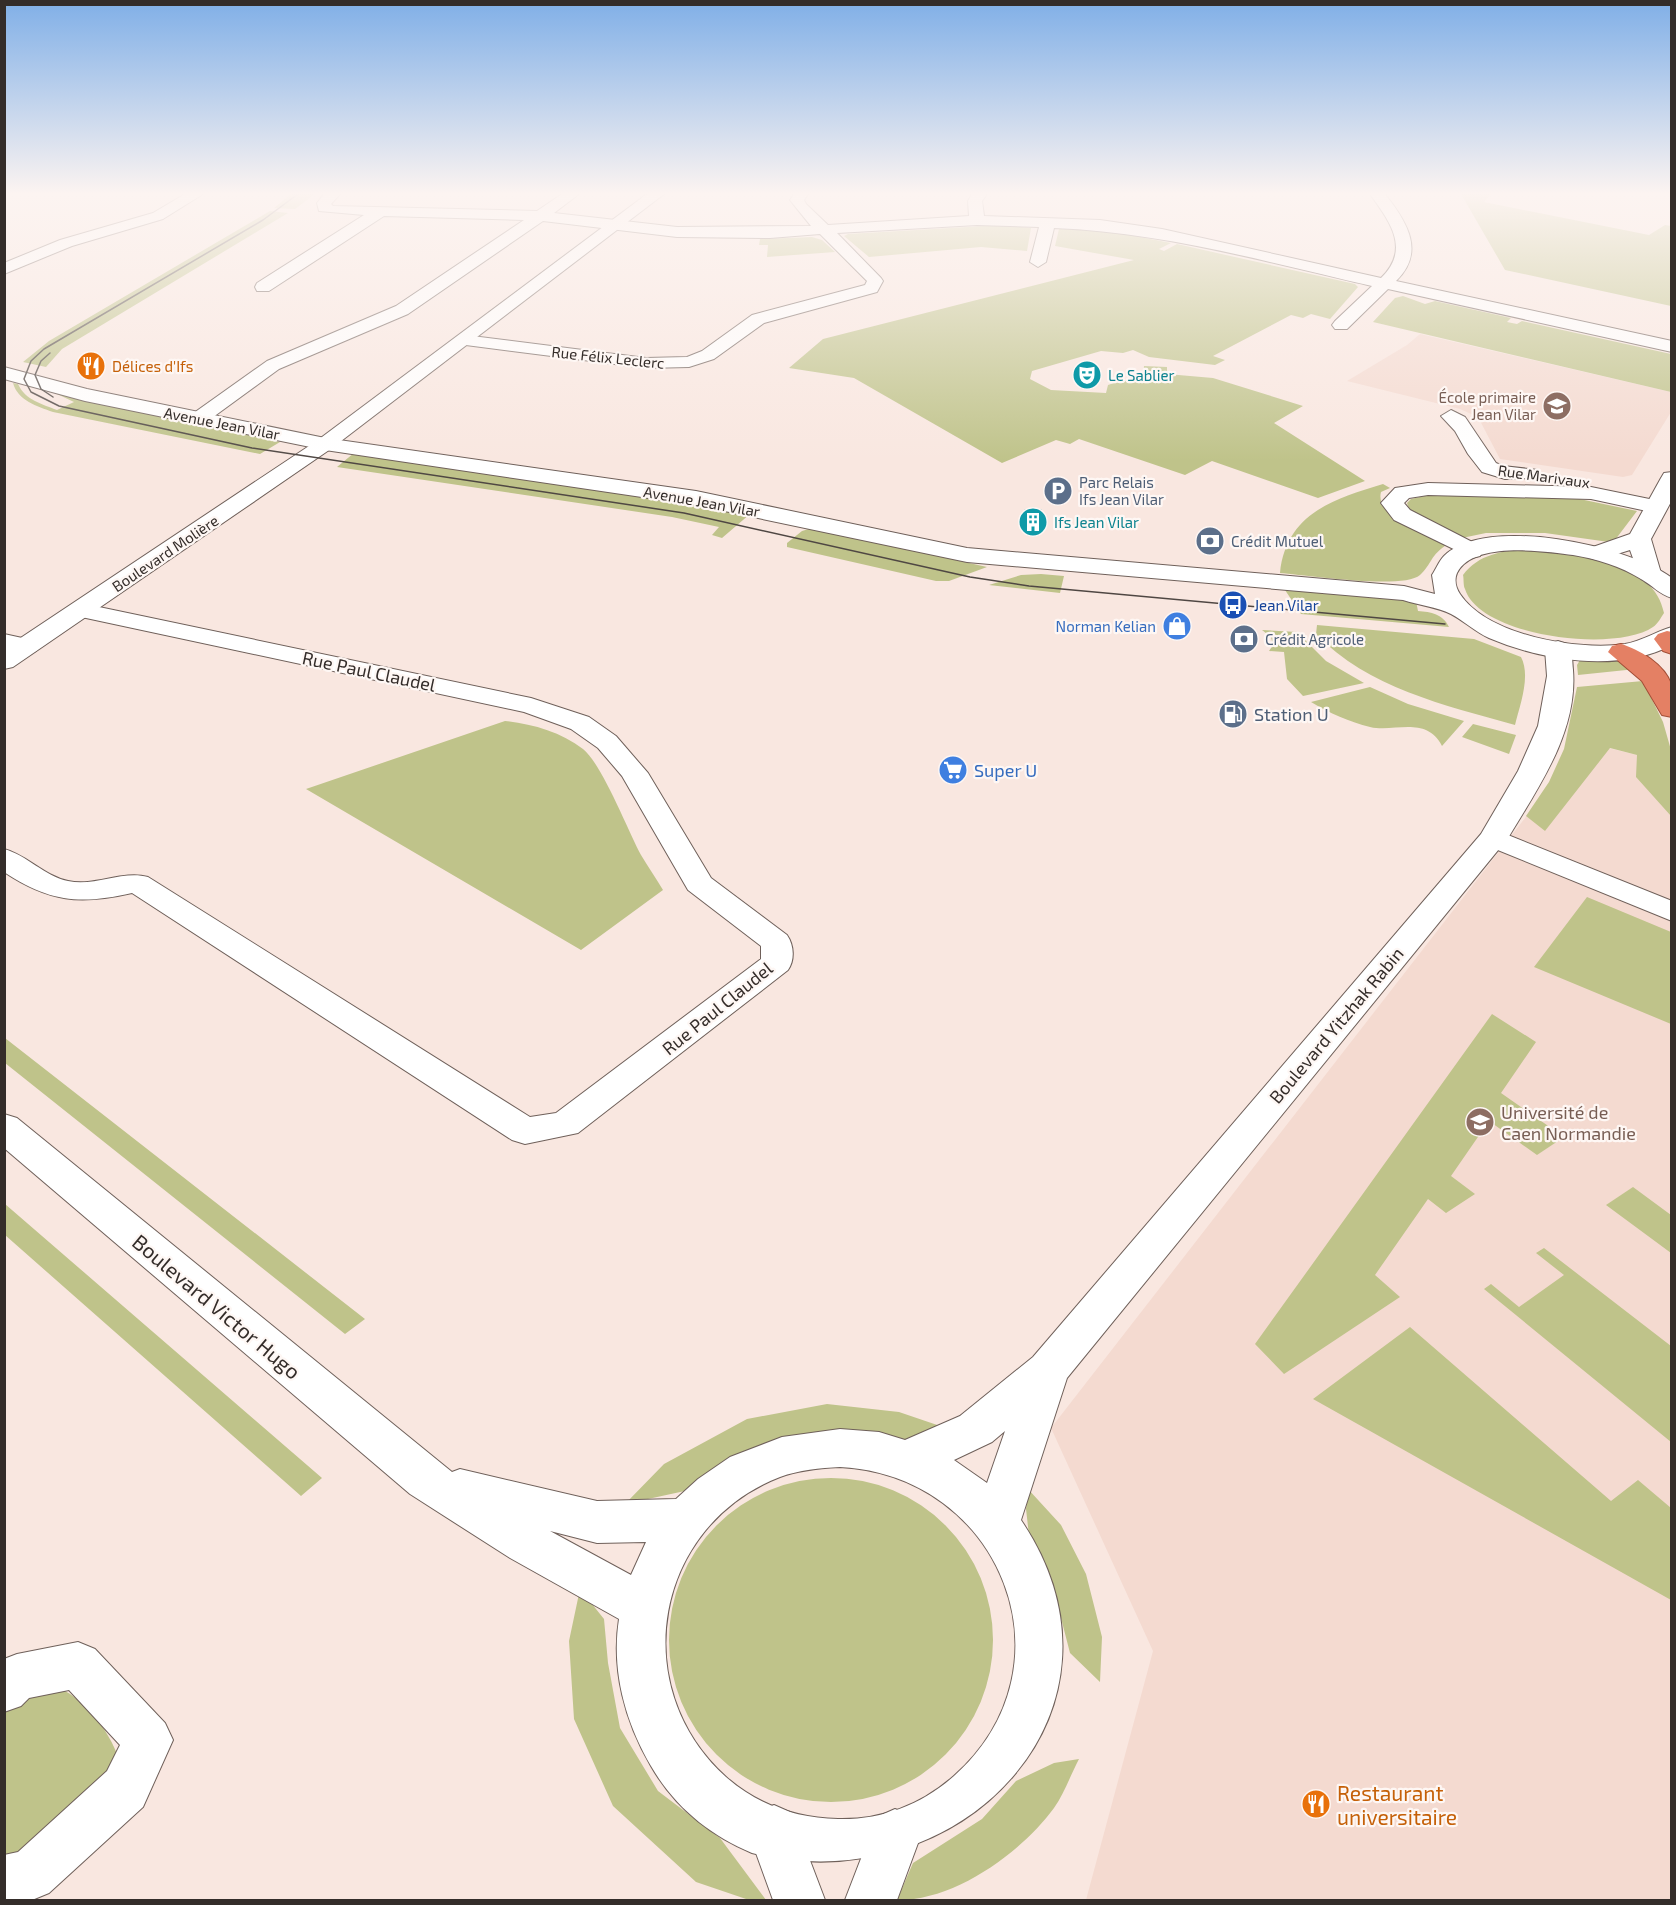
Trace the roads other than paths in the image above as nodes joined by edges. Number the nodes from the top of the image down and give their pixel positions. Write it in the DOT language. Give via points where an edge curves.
graph roads {
  1 [pos="270,283"];
  2 [pos="441,283"];
  3 [pos="539,283"];
  4 [pos="874,283"];
  5 [pos="1378,283"];
  6 [pos="1383,284"];
  7 [pos="264,287"];
  8 [pos="1341,325"];
  9 [pos="464,340"];
  10 [pos="1671,347"];
  11 [pos="4,373"];
  12 [pos="1451,416"];
  13 [pos="198,419"];
  14 [pos="326,444"];
  15 [pos="1663,494"];
  16 [pos="1639,539"];
  17 [pos="1472,551"];
  18 [pos="1598,553"];
  19 [pos="1649,573"];
  20 [pos="1444,575"];
  21 [pos="1671,591"];
  22 [pos="1404,593"];
  23 [pos="1458,608"];
  24 [pos="80,610"];
  25 [pos="1670,640"];
  26 [pos="16,643"];
  27 [pos="1557,649"];
  28 [pos="1621,652"];
  29 [pos="4,661"];
  30 [pos="1671,708"];
  31 [pos="1493,838"];
  32 [pos="4,858"];
  33 [pos="1671,912"];
  34 [pos="6,1129"];
  35 [pos="1048,1370"];
  36 [pos="904,1461"];
  37 [pos="426,1480"];
  38 [pos="684,1520"];
  39 [pos="997,1522"];
  40 [pos="640,1605"];
  41 [pos="4,1689"];
  42 [pos="774,1831"];
  43 [pos="895,1835"];
  44 [pos="4,1881"];
  45 [pos="799,1900"];
  46 [pos="872,1900"];
  1 -- 7 [label="street"];
  2 -- 13 [label="street" via="402,310 273,365"];
  3 -- 9 [label="street, Boulevard Molière"];
  4 -- 9 [label="street, Rue Félix Leclerc" via="871,288 758,319 708,354 668,365"];
  5 -- 6 [label="street"];
  6 -- 8 [label="street"];
  6 -- 10 [label="street"];
  9 -- 14 [label="street, Boulevard Molière"];
  11 -- 13 [label="street, Avenue Jean Vilar"];
  12 -- 15 [label="street, Rue Marivaux" via="1464,426 1486,465 1498,472 1567,478"];
  13 -- 14 [label="street, Avenue Jean Vilar"];
  14 -- 22 [label="street, Avenue Jean Vilar" via="696,498 967,555"];
  14 -- 24 [label="street, Boulevard Molière"];
  15 -- 16 [label="street"];
  15 -- 17 [label="street" via="1440,489 1402,492 1392,503 1402,515"];
  16 -- 18 [label="street"];
  16 -- 19 [label="street"];
  17 -- 18 [label="street" via="1529,543"];
  17 -- 20 [label="street, Avenue Jean Vilar" via="1454,561"];
  18 -- 19 [label="street"];
  19 -- 21 [label="street"];
  20 -- 22 [label="street, Avenue Jean Vilar"];
  20 -- 23 [label="street" via="1448,596"];
  22 -- 23 [label="street, Avenue Jean Vilar"];
  23 -- 27 [label="street" via="1502,633"];
  24 -- 26 [label="street, Boulevard Molière"];
  24 -- 32 [label="street, Rue Paul Claudel" via="531,706 580,723 607,742 634,773 699,884 776,942 777,963 566,1124 525,1131 137,883 93,894 66,892 34,878"];
  25 -- 28 [label="street"];
  26 -- 29 [label="street, Boulevard Molière"];
  27 -- 28 [label="street"];
  27 -- 31 [label="street, Boulevard Yitzhak Rabin" via="1561,689 1549,741"];
  28 -- 30 [label="highway" via="1636,659 1653,675"];
  31 -- 33 [label="street"];
  31 -- 35 [label="street, Boulevard Yitzhak Rabin"];
  34 -- 37 [label="street, Boulevard Victor Hugo"];
  35 -- 36 [label="street, Boulevard Yitzhak Rabin" via="976,1429"];
  35 -- 39 [label="street, Boulevard Yitzhak Rabin"];
  36 -- 38 [label="street" via="870,1453 837,1452 769,1463 738,1477"];
  36 -- 39 [label="street" via="939,1475 970,1496"];
  37 -- 38 [label="street, Boulevard Victor Hugo" via="597,1522"];
  37 -- 40 [label="street, Boulevard Victor Hugo" via="527,1543"];
  38 -- 40 [label="street" via="657,1560"];
  39 -- 43 [label="street" via="1020,1555 1036,1593 1042,1624 1042,1677 1030,1718 1009,1758 978,1791 939,1818"];
  40 -- 42 [label="street" via="636,1650 640,1684 660,1739 689,1779 728,1810"];
  41 -- 44 [label="street" via="17,1677 78,1665 148,1740 125,1789 31,1875"];
  42 -- 43 [label="street" via="813,1840 854,1842"];
  42 -- 45 [label="street"];
  43 -- 46 [label="street"];
}
